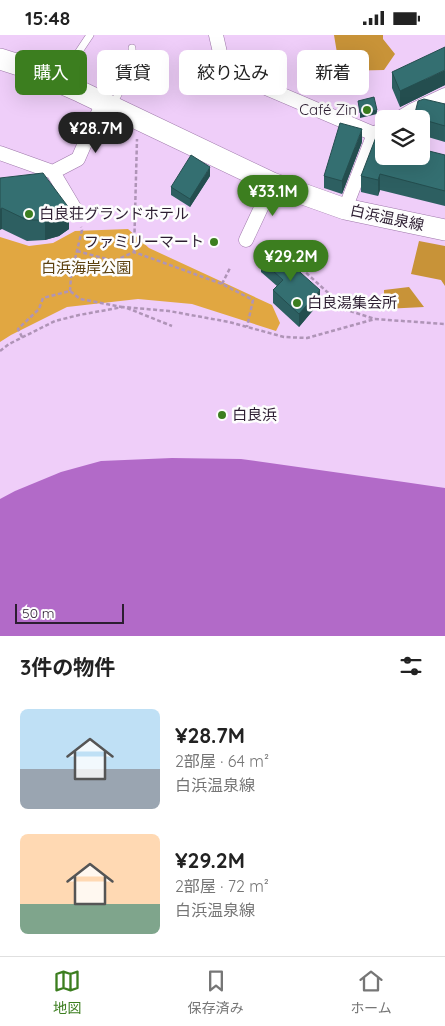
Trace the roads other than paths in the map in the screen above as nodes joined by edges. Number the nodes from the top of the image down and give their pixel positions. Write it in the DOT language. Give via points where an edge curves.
graph roads {
  1 [pos="90,35"];
  2 [pos="215,35"];
  3 [pos="132,48"];
  4 [pos="80,50"];
  5 [pos="0,59"];
  6 [pos="15,64"];
  7 [pos="87,95"];
  8 [pos="445,95"];
  9 [pos="107,104"];
  10 [pos="412,110"];
  11 [pos="375,129"];
  12 [pos="375,140"];
  13 [pos="0,153"];
  14 [pos="53,172"];
  15 [pos="272,183"];
  16 [pos="345,209"];
  17 [pos="78,214"];
  18 [pos="445,230"];
  19 [pos="246,240"];
  1 -- 4 [label="lane"];
  2 -- 11 [label="street" via="224,70"];
  3 -- 9 [label="lane" via="133,66"];
  5 -- 6 [label="main road, 白浜温泉線"];
  7 -- 9 [label="main road, 白浜温泉線"];
  8 -- 10 [label="street"];
  9 -- 14 [label="street" via="78,159"];
  9 -- 15 [label="main road, 白浜温泉線"];
  12 -- 16 [label="street"];
  13 -- 14 [label="street"];
  14 -- 17 [label="street"];
  15 -- 16 [label="main road, 白浜温泉線"];
  15 -- 19 [label="street"];
  16 -- 18 [label="main road, 白浜温泉線"];
}
